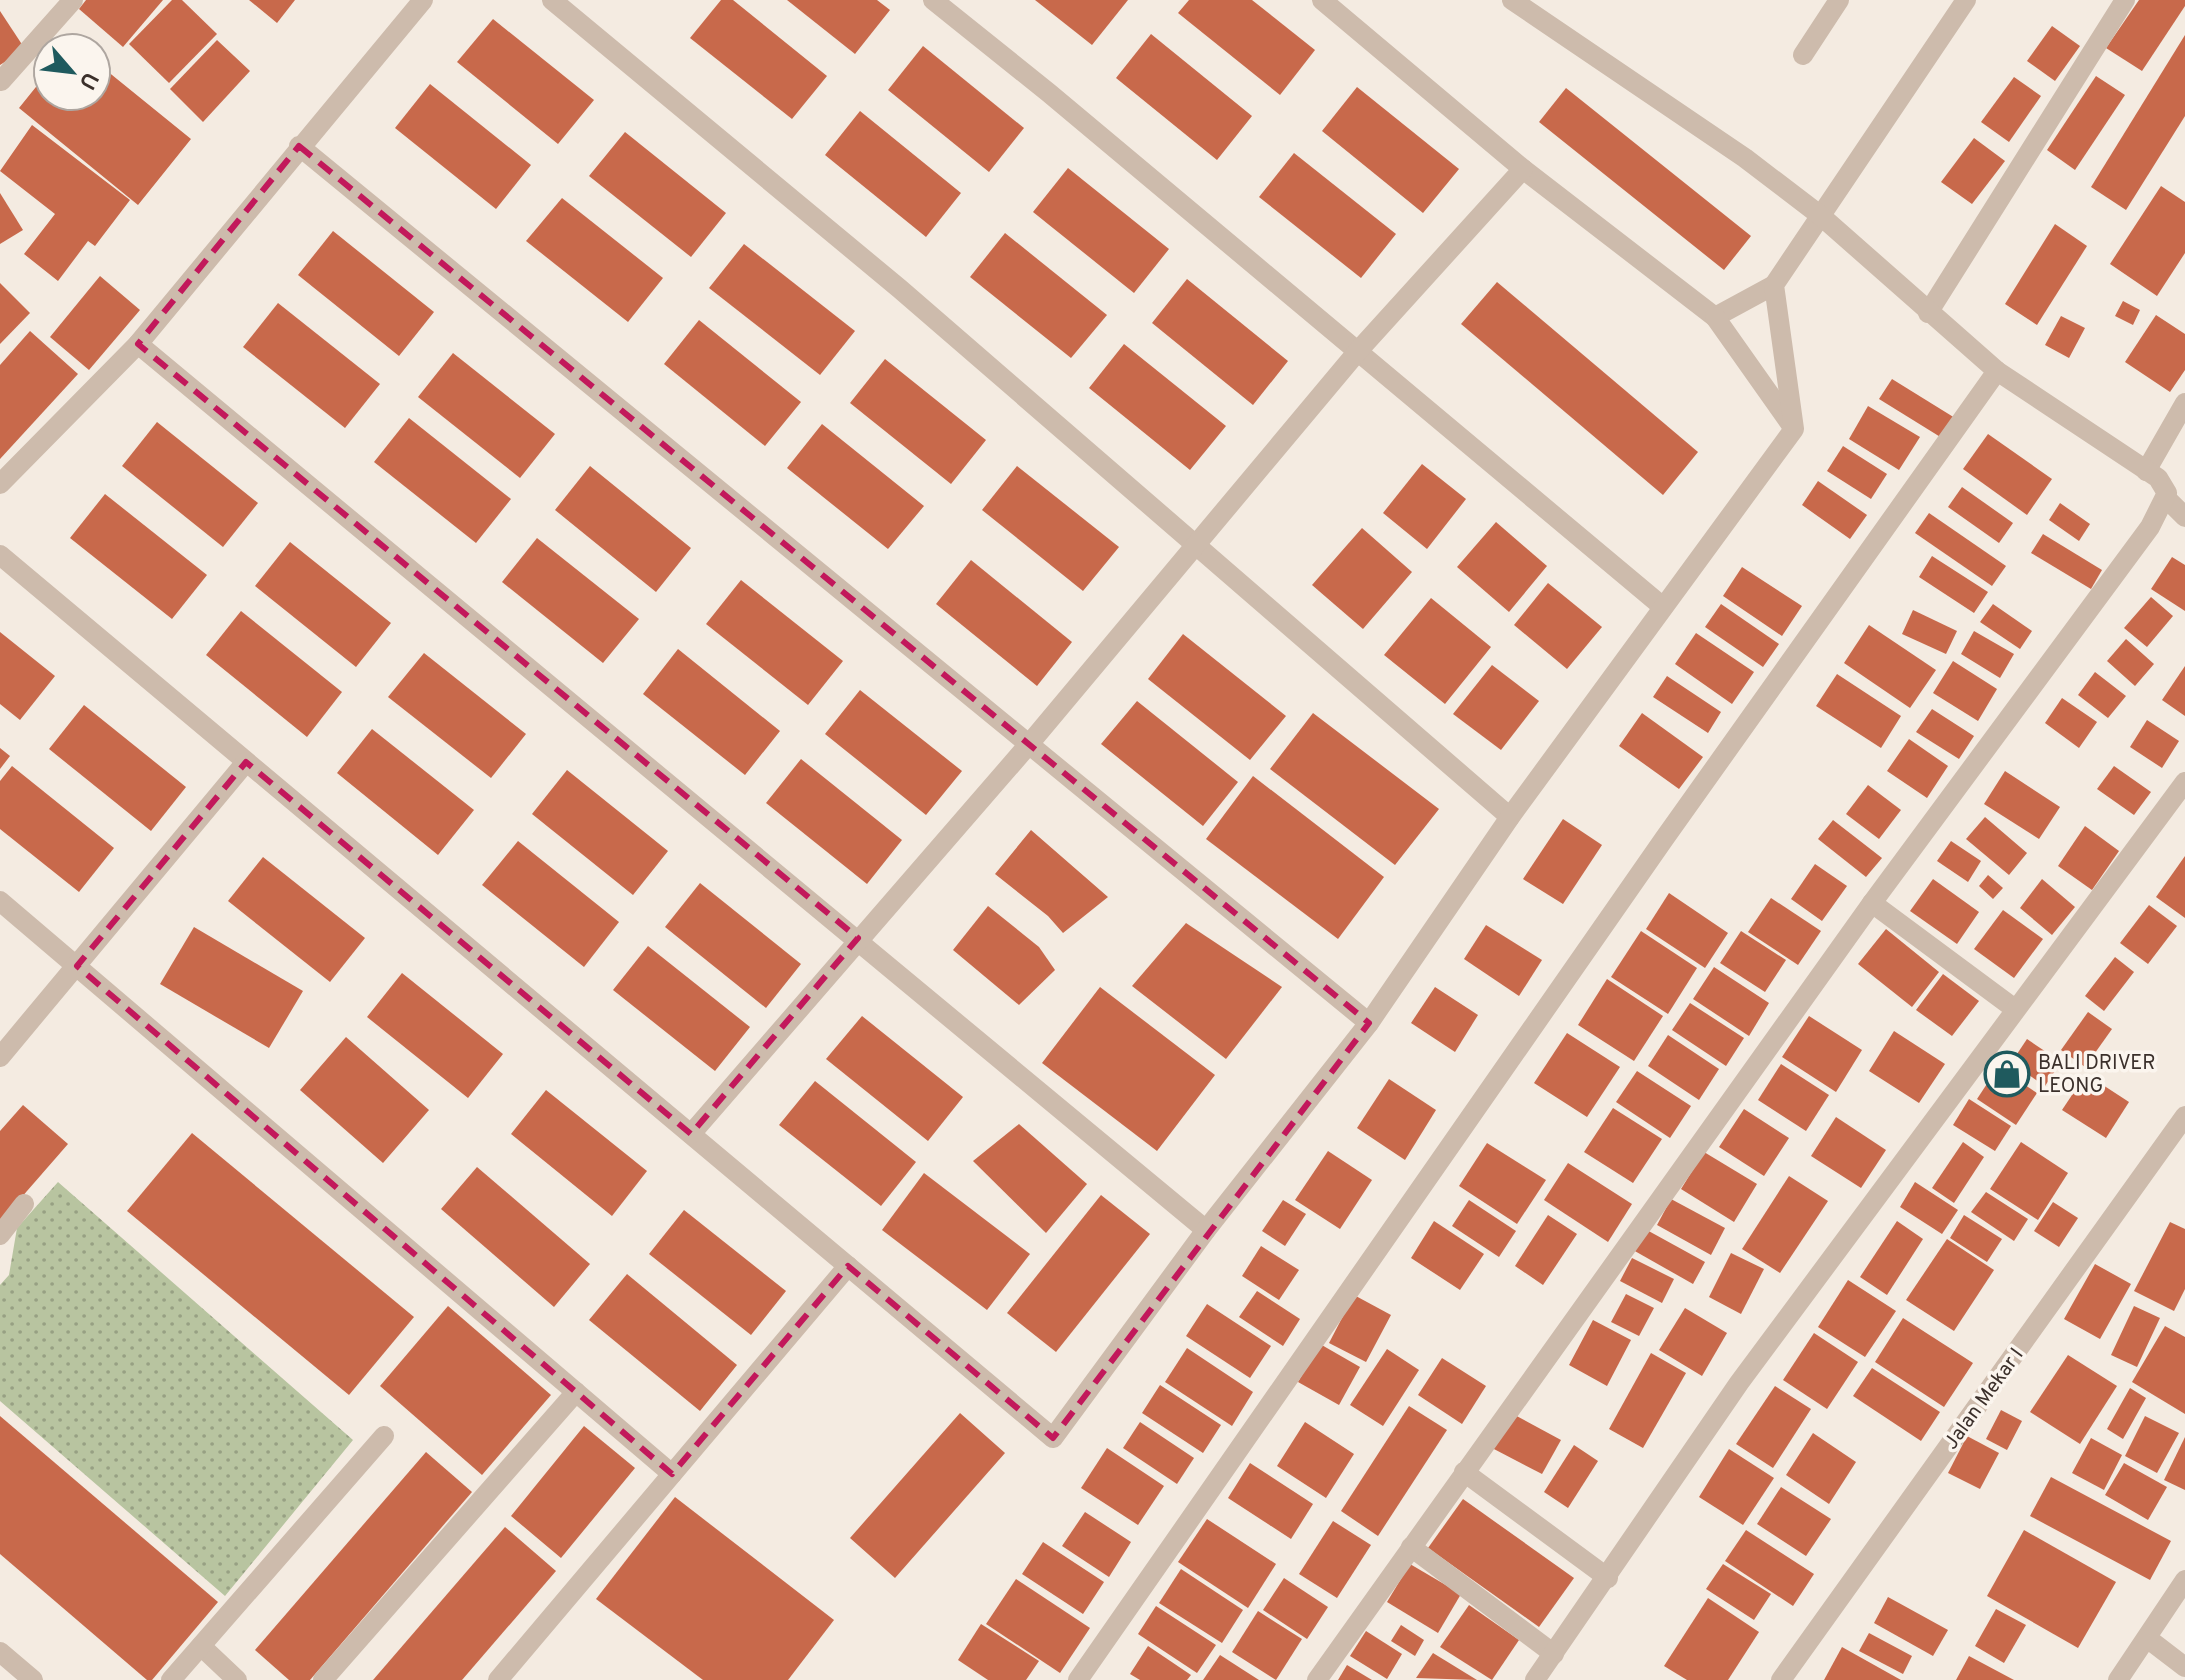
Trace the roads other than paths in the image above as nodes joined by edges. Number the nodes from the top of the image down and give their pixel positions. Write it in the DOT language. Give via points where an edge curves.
graph roads {
  1 [pos="73,0"];
  2 [pos="423,0"];
  3 [pos="552,0"];
  4 [pos="933,0"];
  5 [pos="1322,0"];
  6 [pos="1512,0"];
  7 [pos="1839,0"];
  8 [pos="1966,0"];
  9 [pos="2125,0"];
  10 [pos="1803,55"];
  11 [pos="1,81"];
  12 [pos="299,146"];
  13 [pos="1523,169"];
  14 [pos="1821,216"];
  15 [pos="1774,285"];
  16 [pos="1928,313"];
  17 [pos="1715,317"];
  18 [pos="138,344"];
  19 [pos="1358,351"];
  20 [pos="1997,371"];
  21 [pos="2185,403"];
  22 [pos="1794,429"];
  23 [pos="2146,471"];
  24 [pos="0,484"];
  25 [pos="2166,498"];
  26 [pos="2185,517"];
  27 [pos="1196,545"];
  28 [pos="0,555"];
  29 [pos="1663,607"];
  30 [pos="1030,743"];
  31 [pos="246,762"];
  32 [pos="2185,782"];
  33 [pos="1510,817"];
  34 [pos="0,901"];
  35 [pos="1872,903"];
  36 [pos="858,938"];
  37 [pos="77,966"];
  38 [pos="2015,1009"];
  39 [pos="1369,1023"];
  40 [pos="0,1057"];
  41 [pos="2185,1116"];
  42 [pos="691,1134"];
  43 [pos="24,1204"];
  44 [pos="1206,1230"];
  45 [pos="0,1235"];
  46 [pos="848,1266"];
  47 [pos="576,1392"];
  48 [pos="384,1436"];
  49 [pos="1464,1472"];
  50 [pos="672,1474"];
  51 [pos="1411,1547"];
  52 [pos="1608,1578"];
  53 [pos="2185,1580"];
  54 [pos="2147,1638"];
  55 [pos="201,1646"];
  56 [pos="1554,1654"];
  57 [pos="3,1662"];
  58 [pos="2185,1667"];
  59 [pos="33,1680"];
  60 [pos="171,1680"];
  61 [pos="237,1680"];
  62 [pos="323,1680"];
  63 [pos="498,1680"];
  64 [pos="1078,1680"];
  65 [pos="1317,1680"];
  66 [pos="1535,1680"];
  67 [pos="1781,1680"];
  68 [pos="2118,1680"];
  1 -- 11 [label="street"];
  2 -- 12 [label="street"];
  3 -- 27 [label="street" via="900,289"];
  4 -- 19 [label="street"];
  5 -- 13 [label="street"];
  6 -- 14 [label="street" via="1684,115"];
  7 -- 10 [label="street"];
  8 -- 14 [label="street"];
  9 -- 16 [label="street"];
  12 -- 18 [label="street"];
  12 -- 30 [label="street"];
  13 -- 17 [label="street"];
  13 -- 19 [label="street"];
  14 -- 15 [label="street"];
  14 -- 16 [label="street"];
  15 -- 17 [label="street"];
  15 -- 22 [label="street"];
  16 -- 20 [label="street"];
  17 -- 22 [label="street"];
  18 -- 24 [label="street"];
  18 -- 36 [label="street"];
  19 -- 27 [label="street"];
  19 -- 29 [label="street"];
  20 -- 23 [label="street"];
  20 -- 64 [label="street"];
  21 -- 23 [label="street"];
  22 -- 29 [label="street"];
  23 -- 25 [label="street" via="2165,485"];
  25 -- 26 [label="street"];
  25 -- 35 [label="street" via="2150,527"];
  27 -- 30 [label="street"];
  27 -- 33 [label="street"];
  28 -- 31 [label="street"];
  29 -- 33 [label="street"];
  30 -- 36 [label="street"];
  30 -- 39 [label="street"];
  31 -- 37 [label="street"];
  31 -- 42 [label="street"];
  32 -- 38 [label="street"];
  33 -- 39 [label="street"];
  34 -- 37 [label="street"];
  35 -- 38 [label="street"];
  35 -- 49 [label="street"];
  36 -- 42 [label="street"];
  36 -- 44 [label="street"];
  37 -- 40 [label="street"];
  37 -- 47 [label="street"];
  38 -- 52 [label="street" via="1739,1383"];
  39 -- 44 [label="street"];
  41 -- 67 [label="street, Jalan Mekar I"];
  42 -- 46 [label="street"];
  43 -- 45 [label="street"];
  44 -- 46 [label="street" via="1053,1438"];
  46 -- 50 [label="street"];
  47 -- 50 [label="street"];
  47 -- 62 [label="street"];
  48 -- 55 [label="street"];
  49 -- 51 [label="street"];
  49 -- 52 [label="street"];
  50 -- 63 [label="street"];
  51 -- 56 [label="street"];
  51 -- 65 [label="street"];
  52 -- 56 [label="street"];
  53 -- 54 [label="street"];
  54 -- 58 [label="street"];
  54 -- 68 [label="street"];
  55 -- 60 [label="street"];
  55 -- 61 [label="street"];
  56 -- 66 [label="street"];
  57 -- 59 [label="street"];
}
